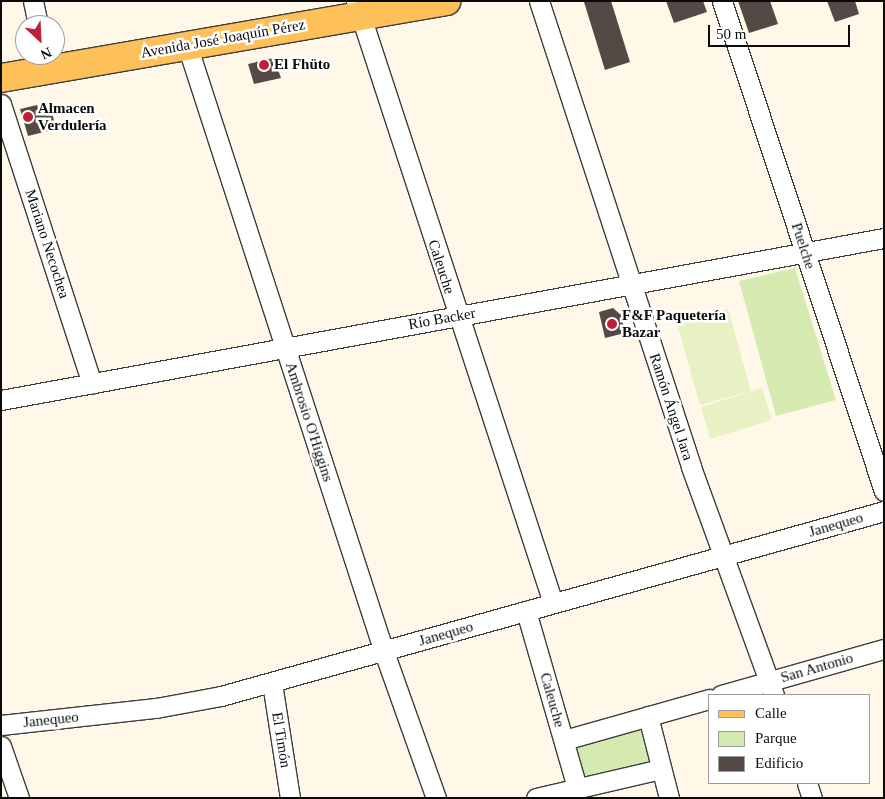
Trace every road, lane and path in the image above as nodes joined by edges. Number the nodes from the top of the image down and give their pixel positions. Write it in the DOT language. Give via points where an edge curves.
graph roads {
  1 [pos="34,1"];
  2 [pos="446,1"];
  3 [pos="538,1"];
  4 [pos="722,1"];
  5 [pos="357,9"];
  6 [pos="36,15"];
  7 [pos="187,45"];
  8 [pos="65,60"];
  9 [pos="38,65"];
  10 [pos="1,78"];
  11 [pos="1,104"];
  12 [pos="884,238"];
  13 [pos="805,253"];
  14 [pos="631,285"];
  15 [pos="457,316"];
  16 [pos="285,348"];
  17 [pos="92,384"];
  18 [pos="1,400"];
  19 [pos="884,491"];
  20 [pos="884,511"];
  21 [pos="722,557"];
  22 [pos="553,603"];
  23 [pos="526,611"];
  24 [pos="884,649"];
  25 [pos="384,652"];
  26 [pos="272,683"];
  27 [pos="771,688"];
  28 [pos="729,694"];
  29 [pos="708,699"];
  30 [pos="648,716"];
  31 [pos="1,725"];
  32 [pos="564,740"];
  33 [pos="1,746"];
  34 [pos="661,769"];
  35 [pos="807,784"];
  36 [pos="577,788"];
  37 [pos="19,798"];
  38 [pos="290,798"];
  39 [pos="436,798"];
  40 [pos="536,798"];
  41 [pos="669,798"];
  42 [pos="812,798"];
  1 -- 6 [label="street"];
  2 -- 5 [label="main road, Avenida José Joaquín Pérez"];
  3 -- 14 [label="street, Ramón Ángel Jara"];
  4 -- 13 [label="street, Puelche"];
  5 -- 7 [label="main road, Avenida José Joaquín Pérez"];
  5 -- 15 [label="street, Caleuche"];
  7 -- 8 [label="main road, Avenida José Joaquín Pérez"];
  7 -- 16 [label="street, Ambrosio O'Higgins"];
  9 -- 10 [label="main road, Avenida José Joaquín Pérez"];
  11 -- 17 [label="street, Mariano Necochea"];
  12 -- 13 [label="street, Río Backer"];
  13 -- 14 [label="street, Río Backer"];
  13 -- 19 [label="street, Puelche"];
  14 -- 15 [label="street, Río Backer"];
  14 -- 21 [label="street, Ramón Ángel Jara"];
  15 -- 16 [label="street, Río Backer"];
  15 -- 22 [label="street, Caleuche"];
  16 -- 17 [label="street, Río Backer"];
  16 -- 25 [label="street, Ambrosio O'Higgins"];
  17 -- 18 [label="street, Río Backer"];
  20 -- 21 [label="street, Janequeo"];
  21 -- 22 [label="street, Janequeo"];
  21 -- 27 [label="street, Ramón Ángel Jara"];
  22 -- 23 [label="street, Janequeo"];
  23 -- 25 [label="street, Janequeo"];
  23 -- 32 [label="street, Caleuche"];
  24 -- 27 [label="street, San Antonio"];
  25 -- 26 [label="street, Janequeo"];
  25 -- 39 [label="street, Ambrosio O'Higgins"];
  26 -- 31 [label="street, Janequeo" via="191,703"];
  26 -- 38 [label="street, El Timón"];
  27 -- 28 [label="street, San Antonio"];
  29 -- 30 [label="street"];
  30 -- 32 [label="street"];
  30 -- 34 [label="street"];
  32 -- 36 [label="street, Caleuche"];
  33 -- 37 [label="street"];
  34 -- 36 [label="street"];
  34 -- 41 [label="street"];
  35 -- 42 [label="street"];
  36 -- 40 [label="street"];
}
